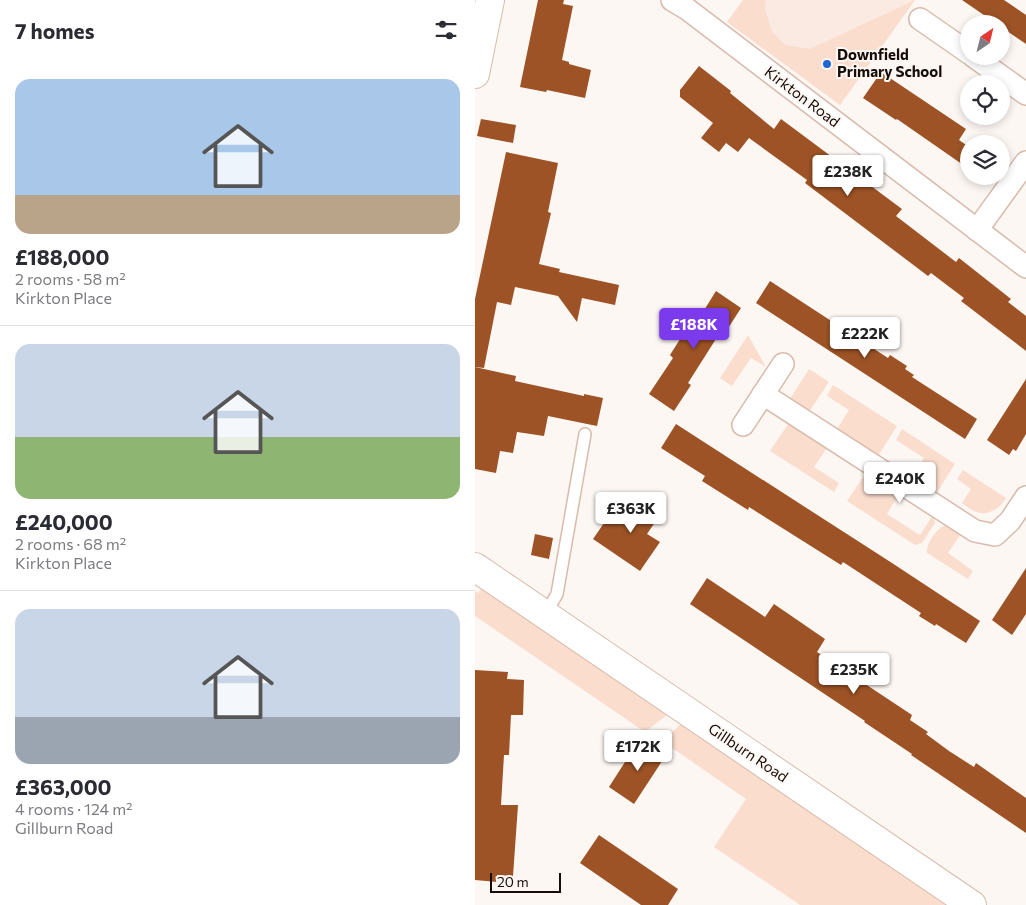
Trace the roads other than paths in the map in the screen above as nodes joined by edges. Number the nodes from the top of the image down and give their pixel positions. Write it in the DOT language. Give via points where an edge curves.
graph roads {
  1 [pos="490,0"];
  2 [pos="672,0"];
  3 [pos="920,19"];
  4 [pos="960,47"];
  5 [pos="986,65"];
  6 [pos="475,74"];
  7 [pos="1026,94"];
  8 [pos="1026,162"];
  9 [pos="977,230"];
  10 [pos="1026,267"];
  11 [pos="783,364"];
  12 [pos="763,394"];
  13 [pos="743,425"];
  14 [pos="585,434"];
  15 [pos="1026,497"];
  16 [pos="475,567"];
  17 [pos="545,615"];
  18 [pos="971,905"];
  1 -- 6 [label="street"];
  2 -- 9 [label="street, Kirkton Road"];
  3 -- 4 [label="street"];
  5 -- 7 [label="street"];
  8 -- 9 [label="street"];
  9 -- 10 [label="street, Kirkton Road"];
  11 -- 12 [label="street"];
  12 -- 13 [label="street"];
  12 -- 15 [label="street" via="975,531 995,535 1010,521"];
  14 -- 17 [label="lane" via="557,594"];
  16 -- 17 [label="street, Gillburn Road"];
  17 -- 18 [label="street, Gillburn Road"];
}
